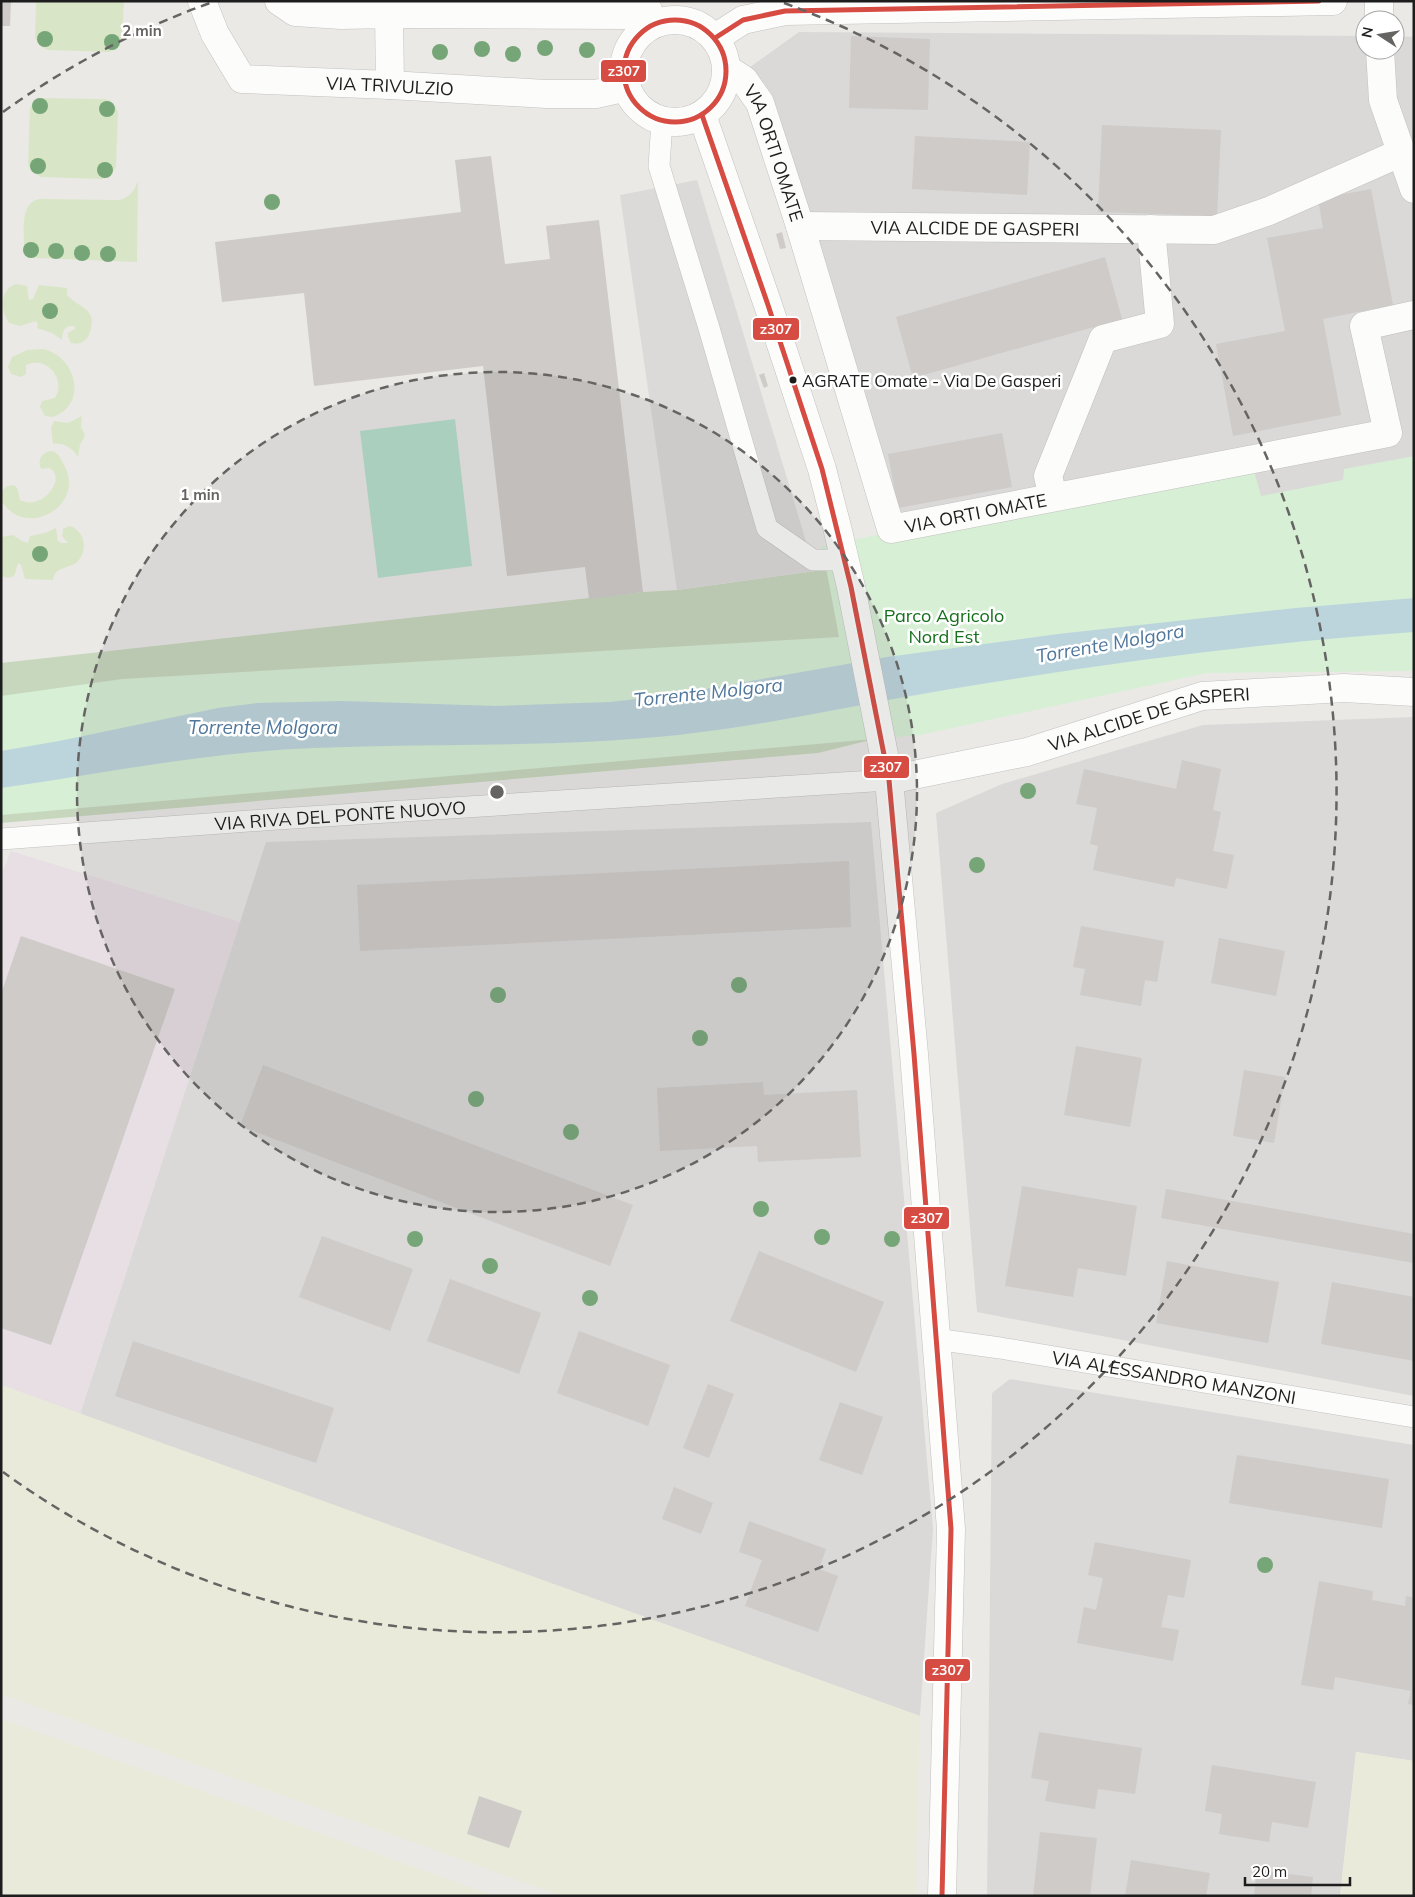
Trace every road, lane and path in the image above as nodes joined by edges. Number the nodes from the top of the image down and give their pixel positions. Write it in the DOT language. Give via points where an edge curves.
graph roads {
  1 [pos="202,1"];
  2 [pos="279,1"];
  3 [pos="1333,1"];
  4 [pos="649,12"];
  5 [pos="389,14"];
  6 [pos="715,38"];
  7 [pos="1381,60"];
  8 [pos="727,69"];
  9 [pos="390,85"];
  10 [pos="626,87"];
  11 [pos="702,115"];
  12 [pos="662,121"];
  13 [pos="1400,153"];
  14 [pos="1414,189"];
  15 [pos="800,226"];
  16 [pos="1151,229"];
  17 [pos="1414,315"];
  18 [pos="1053,498"];
  19 [pos="845,560"];
  20 [pos="1414,692"];
  21 [pos="889,780"];
  22 [pos="1,839"];
  23 [pos="935,1339"];
  24 [pos="1414,1417"];
  25 [pos="942,1896"];
  1 -- 9 [label="street, VIA TRIVULZIO" via="215,34 242,79"];
  2 -- 5 [label="street" via="295,12 340,16"];
  3 -- 6 [label="street" via="785,11 743,20"];
  4 -- 5 [label="street" via="632,15"];
  4 -- 6 [label="street" via="702,26"];
  4 -- 10 [label="street" via="628,49 624,66"];
  5 -- 9 [label="street"];
  6 -- 8 [label="street" via="724,53"];
  7 -- 13 [label="street" via="1383,100"];
  8 -- 11 [label="street" via="720,96"];
  8 -- 15 [label="street, VIA ORTI OMATE" via="744,80 760,103"];
  9 -- 10 [label="street, VIA TRIVULZIO" via="546,94 596,94"];
  10 -- 12 [label="street" via="643,111"];
  11 -- 12 [label="street" via="674,123"];
  11 -- 19 [label="street" via="822,469"];
  12 -- 19 [label="lane" via="659,166 767,528 813,560"];
  13 -- 14 [label="street"];
  13 -- 16 [label="street, VIA ALCIDE DE GASPERI" via="1269,211 1214,230"];
  15 -- 16 [label="street, VIA ALCIDE DE GASPERI"];
  15 -- 18 [label="street, VIA ORTI OMATE" via="891,529"];
  16 -- 18 [label="street" via="1160,324 1103,339 1048,476"];
  17 -- 18 [label="street, VIA ORTI OMATE" via="1364,326 1388,433"];
  19 -- 21 [label="street"];
  20 -- 21 [label="street, VIA ALCIDE DE GASPERI" via="1344,688 1202,696 1027,752"];
  21 -- 22 [label="lane, VIA RIVA DEL PONTE NUOVO" via="277,818"];
  21 -- 23 [label="street"];
  23 -- 24 [label="lane, VIA ALESSANDRO MANZONI"];
  23 -- 25 [label="street" via="951,1529"];
}
